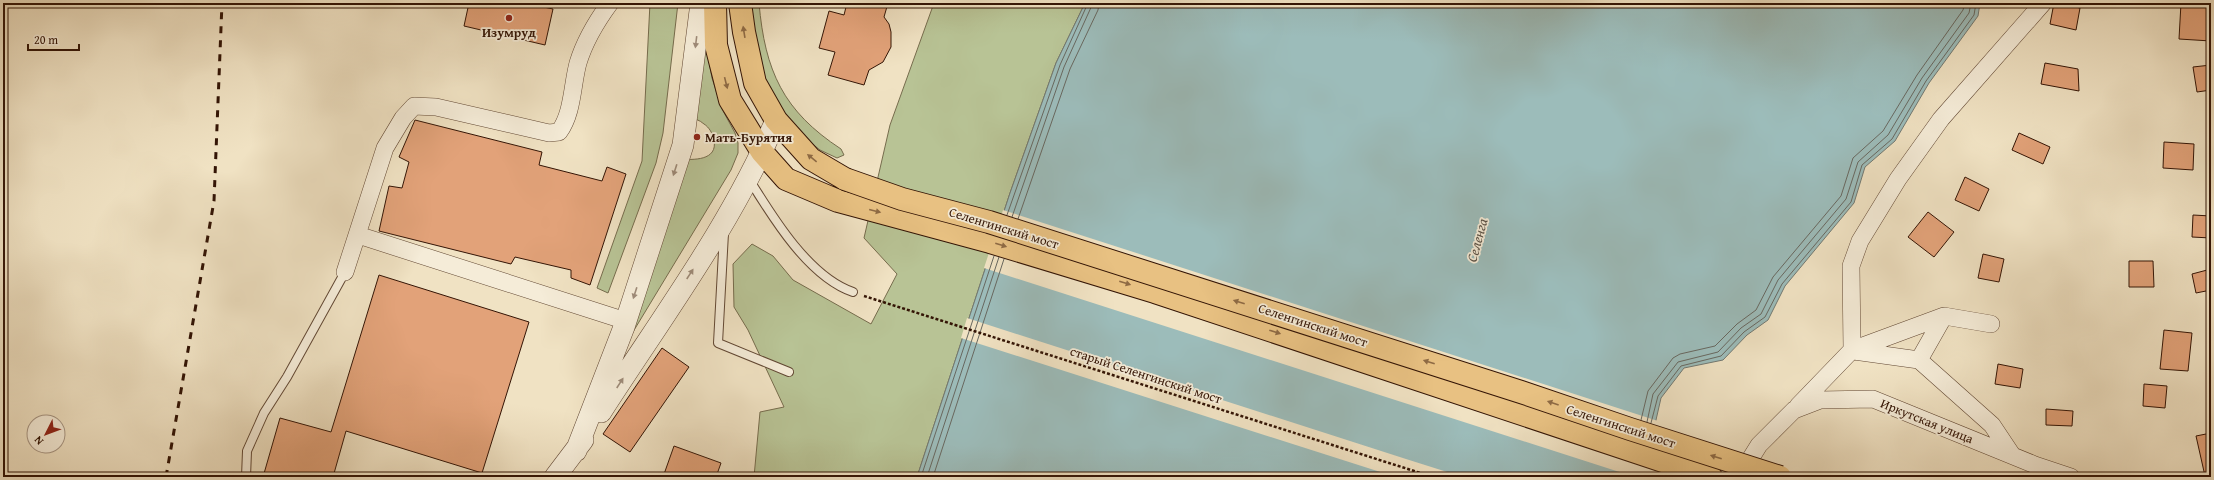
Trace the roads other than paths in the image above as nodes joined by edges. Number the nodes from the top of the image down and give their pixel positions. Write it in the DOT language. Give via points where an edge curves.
graph roads {
  1 [pos="610,3"];
  2 [pos="701,3"];
  3 [pos="715,3"];
  4 [pos="740,3"];
  5 [pos="2043,3"];
  6 [pos="776,120"];
  7 [pos="762,152"];
  8 [pos="748,178"];
  9 [pos="786,179"];
  10 [pos="725,220"];
  11 [pos="358,235"];
  12 [pos="345,272"];
  13 [pos="853,292"];
  14 [pos="1944,316"];
  15 [pos="626,321"];
  16 [pos="1991,324"];
  17 [pos="1852,350"];
  18 [pos="1919,360"];
  19 [pos="789,372"];
  20 [pos="1794,410"];
  21 [pos="576,451"];
  22 [pos="2012,455"];
  23 [pos="246,477"];
  24 [pos="555,477"];
  25 [pos="1711,477"];
  26 [pos="1739,477"];
  27 [pos="1780,477"];
  28 [pos="2071,477"];
  1 -- 11 [label="street" via="591,30 578,64 565,123 559,132 549,133 436,107 414,106 403,118 385,148"];
  2 -- 15 [label="street, one-way" via="683,145"];
  3 -- 7 [label="main road, one-way" via="716,45 730,100"];
  6 -- 4 [label="main road, Селенгинский мост, one-way" via="755,83"];
  5 -- 17 [label="street" via="1941,120 1898,179 1860,241 1851,266"];
  6 -- 7 [label="street"];
  27 -- 6 [label="main road, Селенгинский мост, one-way, bridge" via="1004,227 902,199 845,179 811,159"];
  7 -- 8 [label="street"];
  7 -- 9 [label="main road"];
  8 -- 9 [label="street" via="764,176"];
  8 -- 10 [label="street"];
  8 -- 13 [label="lane" via="770,213 822,276 840,288"];
  9 -- 25 [label="main road, Селенгинский мост, one-way" via="838,201 990,242 1155,292"];
  10 -- 19 [label="lane" via="718,343"];
  21 -- 10 [label="street, one-way"];
  11 -- 12 [label="street"];
  11 -- 15 [label="street" via="522,285"];
  12 -- 23 [label="lane" via="287,377 264,413 247,451"];
  14 -- 16 [label="street"];
  14 -- 17 [label="street"];
  14 -- 18 [label="street"];
  15 -- 21 [label="street"];
  17 -- 18 [label="street"];
  17 -- 20 [label="street"];
  18 -- 22 [label="street" via="1992,425"];
  20 -- 22 [label="street, Иркутская улица" via="1820,400 1873,398"];
  20 -- 26 [label="street, Иркутская улица" via="1759,445"];
  21 -- 24 [label="street"];
  22 -- 28 [label="street, Иркутская улица"];
}
